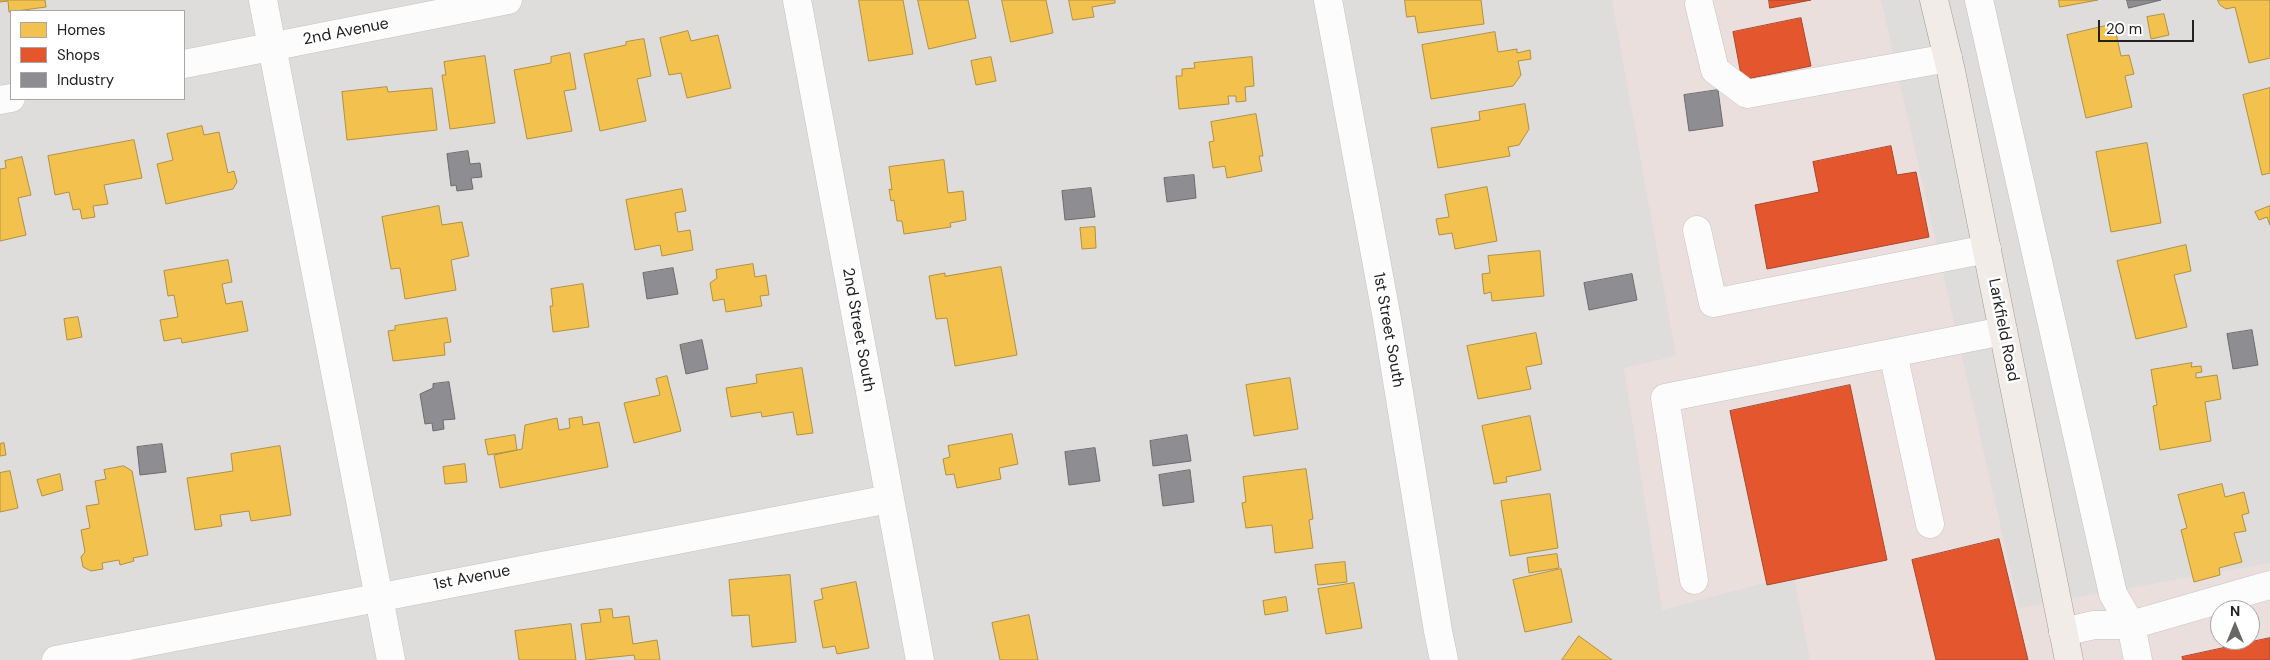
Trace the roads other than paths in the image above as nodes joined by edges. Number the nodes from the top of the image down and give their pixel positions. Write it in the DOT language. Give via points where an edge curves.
graph roads {
  1 [pos="263,0"];
  2 [pos="508,0"];
  3 [pos="796,0"];
  4 [pos="1328,0"];
  5 [pos="1934,0"];
  6 [pos="1979,0"];
  7 [pos="1699,4"];
  8 [pos="272,46"];
  9 [pos="1948,58"];
  10 [pos="185,64"];
  11 [pos="1697,230"];
  12 [pos="1987,249"];
  13 [pos="2003,331"];
  14 [pos="1893,353"];
  15 [pos="889,500"];
  16 [pos="1930,524"];
  17 [pos="1694,580"];
  18 [pos="2270,585"];
  19 [pos="379,596"];
  20 [pos="2131,625"];
  21 [pos="2063,632"];
  22 [pos="56,660"];
  23 [pos="391,660"];
  24 [pos="920,660"];
  25 [pos="1444,660"];
  26 [pos="2069,660"];
  27 [pos="2138,660"];
  1 -- 8 [label="street"];
  2 -- 8 [label="street, 2nd Avenue"];
  3 -- 15 [label="street, 2nd Street South"];
  4 -- 25 [label="street, 1st Street South" via="1387,319"];
  5 -- 9 [label="main road, Larkfield Road"];
  6 -- 20 [label="street" via="2113,594"];
  7 -- 9 [label="street" via="1715,70 1747,94"];
  8 -- 10 [label="street, 2nd Avenue"];
  8 -- 19 [label="street"];
  9 -- 12 [label="main road, Larkfield Road"];
  11 -- 12 [label="street" via="1713,303"];
  12 -- 13 [label="main road, Larkfield Road"];
  13 -- 14 [label="street"];
  13 -- 21 [label="main road, Larkfield Road"];
  14 -- 16 [label="street"];
  14 -- 17 [label="street" via="1665,398"];
  15 -- 19 [label="street, 1st Avenue"];
  15 -- 24 [label="street, 2nd Street South"];
  18 -- 20 [label="street"];
  19 -- 22 [label="street, 1st Avenue"];
  19 -- 23 [label="street"];
  20 -- 21 [label="street" via="2094,625"];
  20 -- 27 [label="street"];
  21 -- 26 [label="main road, Larkfield Road"];
}
